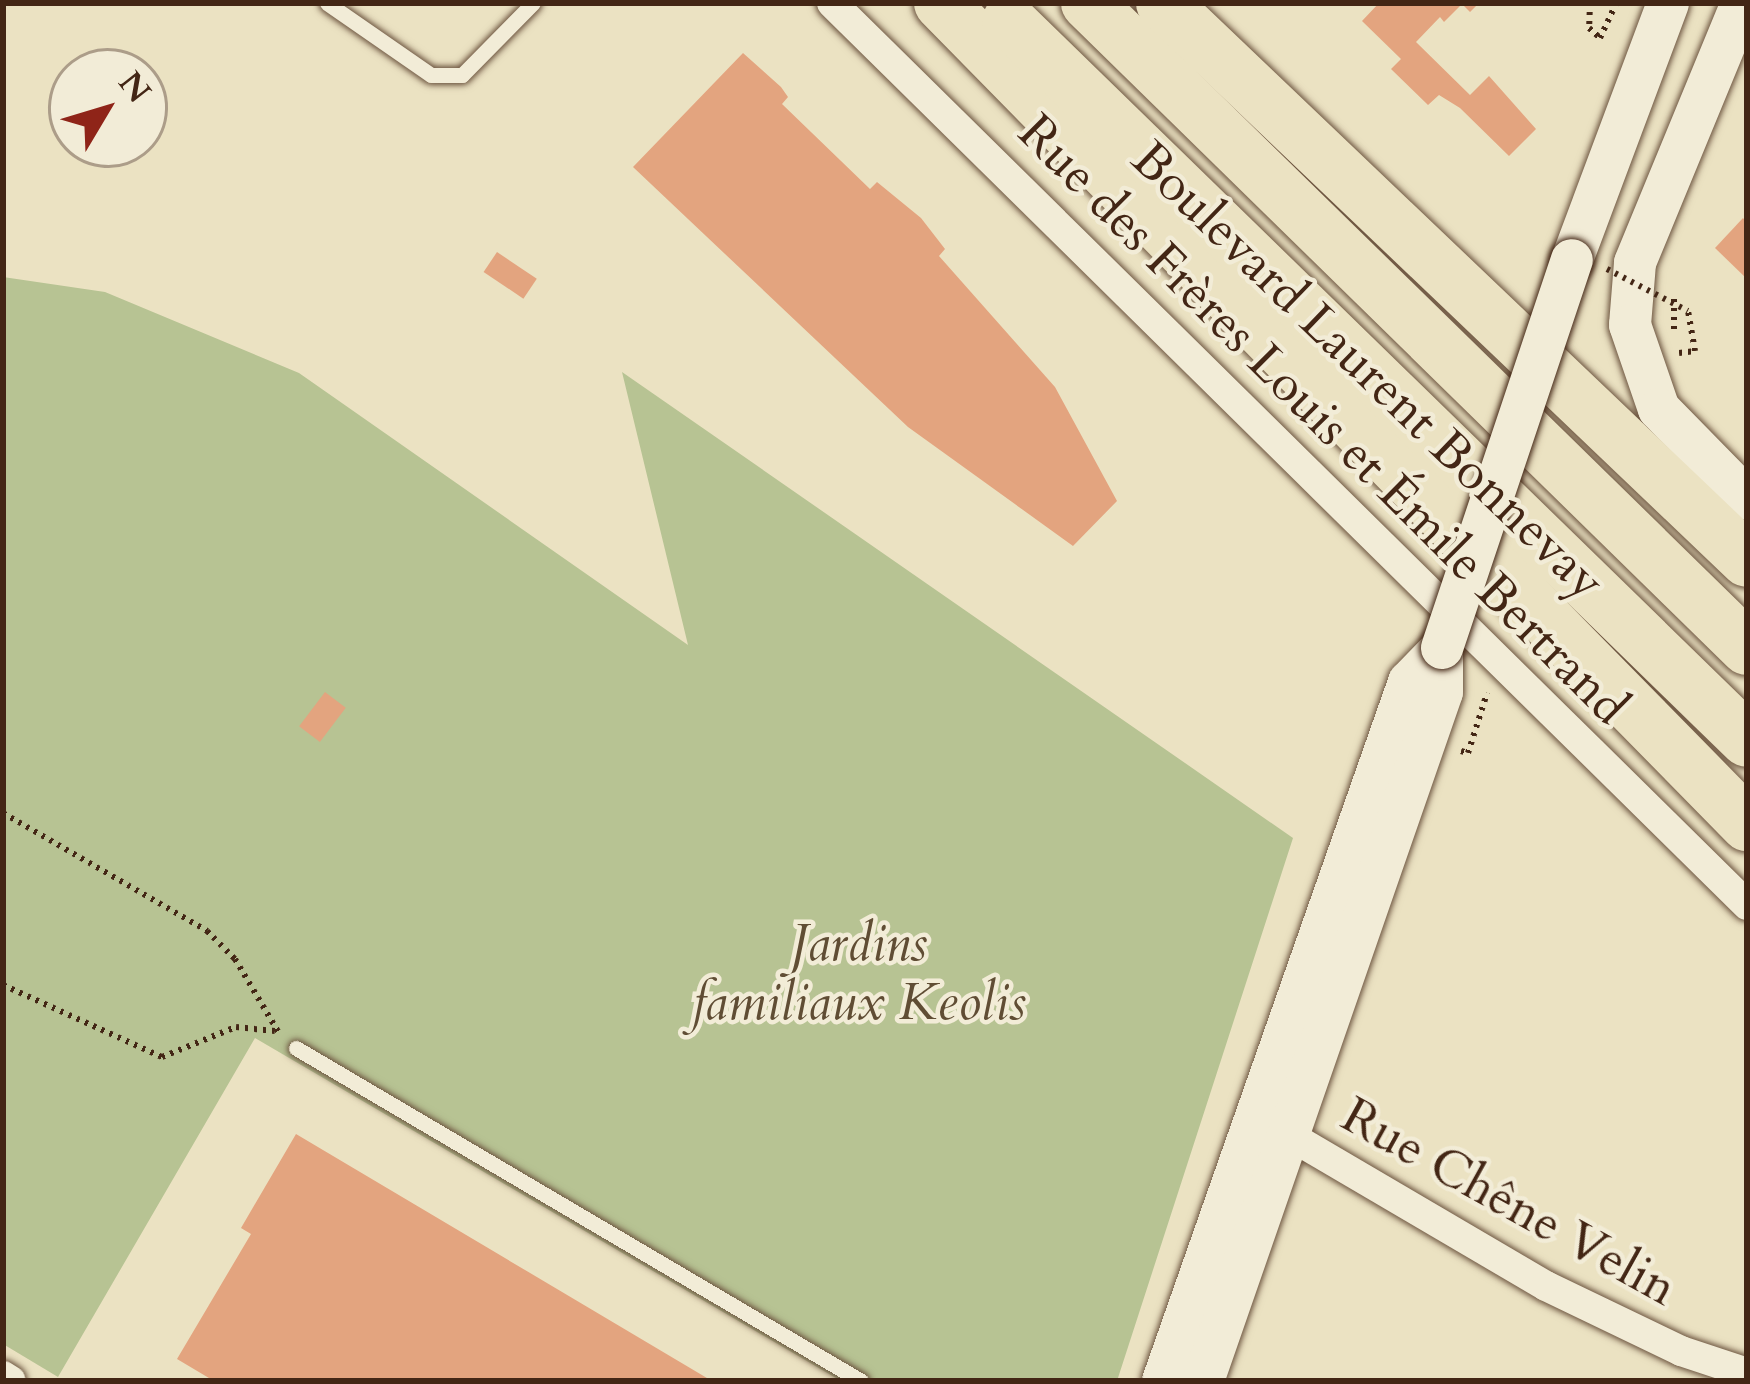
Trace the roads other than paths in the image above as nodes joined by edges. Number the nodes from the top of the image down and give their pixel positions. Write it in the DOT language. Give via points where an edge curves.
graph roads {
  1 [pos="327,3"];
  2 [pos="533,3"];
  3 [pos="832,3"];
  4 [pos="941,3"];
  5 [pos="990,3"];
  6 [pos="1088,3"];
  7 [pos="1163,3"];
  8 [pos="1668,3"];
  9 [pos="1742,3"];
  10 [pos="1747,500"];
  11 [pos="1747,560"];
  12 [pos="1747,648"];
  13 [pos="1747,740"];
  14 [pos="1747,824"];
  15 [pos="1747,904"];
  16 [pos="296,1048"];
  17 [pos="1274,1130"];
  18 [pos="1747,1373"];
  19 [pos="3,1376"];
  20 [pos="11,1381"];
  21 [pos="861,1381"];
  22 [pos="1162,1381"];
  23 [pos="1202,1381"];
  1 -- 2 [label="lane" via="431,75 462,74"];
  3 -- 15 [label="street, Rue des Frères Louis et Émile Bertrand"];
  4 -- 14 [label="highway"];
  5 -- 13 [label="highway, Boulevard Laurent Bonnevay"];
  6 -- 12 [label="highway, Boulevard Laurent Bonnevay"];
  7 -- 11 [label="highway"];
  8 -- 17 [label="street, bridge" via="1590,264 1442,648 1442,692"];
  9 -- 10 [label="street" via="1635,262 1630,325 1659,409"];
  16 -- 21 [label="lane"];
  17 -- 18 [label="street, Rue Chêne Velin" via="1562,1295"];
  17 -- 22 [label="street"];
  17 -- 23 [label="street"];
  19 -- 20 [label="street"];
}
